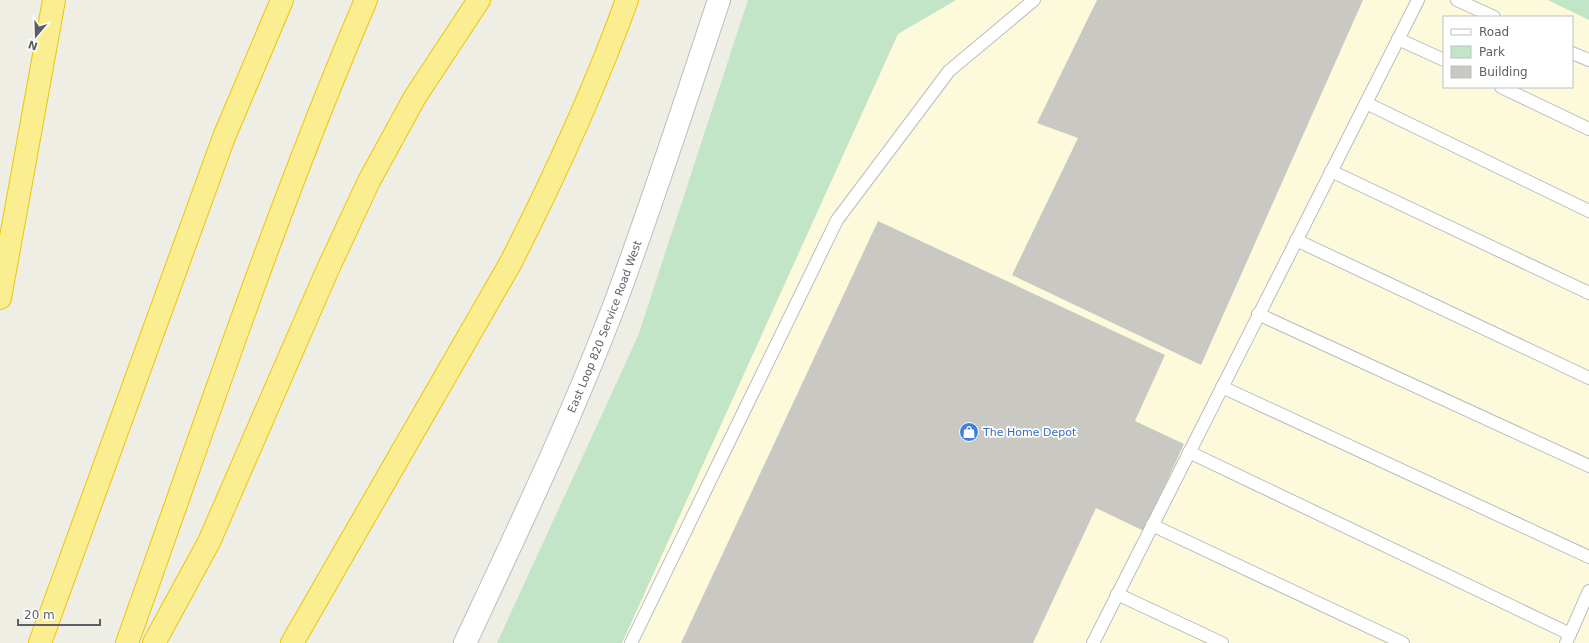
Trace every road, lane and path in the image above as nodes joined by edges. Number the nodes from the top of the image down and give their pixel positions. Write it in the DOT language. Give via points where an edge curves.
graph roads {
  1 [pos="54,0"];
  2 [pos="282,0"];
  3 [pos="366,0"];
  4 [pos="479,0"];
  5 [pos="627,0"];
  6 [pos="719,0"];
  7 [pos="1034,0"];
  8 [pos="1418,0"];
  9 [pos="1457,0"];
  10 [pos="1492,16"];
  11 [pos="1398,39"];
  12 [pos="1573,53"];
  13 [pos="1443,60"];
  14 [pos="1589,60"];
  15 [pos="1503,88"];
  16 [pos="1366,103"];
  17 [pos="1589,128"];
  18 [pos="1331,171"];
  19 [pos="1589,211"];
  20 [pos="1296,240"];
  21 [pos="1589,293"];
  22 [pos="0,298"];
  23 [pos="1258,314"];
  24 [pos="1589,378"];
  25 [pos="1222,387"];
  26 [pos="1189,452"];
  27 [pos="1589,466"];
  28 [pos="1152,525"];
  29 [pos="1589,557"];
  30 [pos="1589,591"];
  31 [pos="1117,594"];
  32 [pos="1568,639"];
  33 [pos="40,643"];
  34 [pos="127,643"];
  35 [pos="154,643"];
  36 [pos="292,643"];
  37 [pos="465,643"];
  38 [pos="630,643"];
  39 [pos="1092,643"];
  40 [pos="1222,643"];
  41 [pos="1403,643"];
  1 -- 22 [label="highway"];
  2 -- 33 [label="highway" via="221,144"];
  3 -- 34 [label="highway" via="279,217"];
  4 -- 35 [label="highway" via="416,97 369,181 209,542"];
  5 -- 36 [label="highway" via="606,57 564,155 510,264"];
  6 -- 37 [label="main road, East Loop 820 Service Road West" via="614,307 525,515"];
  7 -- 38 [label="lane" via="949,71 837,220"];
  8 -- 11 [label="lane"];
  9 -- 10 [label="lane"];
  11 -- 13 [label="lane"];
  11 -- 16 [label="lane"];
  12 -- 14 [label="lane"];
  15 -- 17 [label="lane"];
  16 -- 18 [label="lane"];
  16 -- 19 [label="lane"];
  18 -- 20 [label="lane"];
  18 -- 21 [label="lane"];
  20 -- 23 [label="lane"];
  20 -- 24 [label="lane"];
  23 -- 25 [label="lane"];
  23 -- 27 [label="lane"];
  25 -- 26 [label="lane"];
  25 -- 29 [label="lane"];
  26 -- 28 [label="lane"];
  26 -- 32 [label="lane"];
  28 -- 31 [label="lane"];
  28 -- 41 [label="lane"];
  30 -- 32 [label="lane"];
  31 -- 39 [label="lane"];
  31 -- 40 [label="lane"];
}
